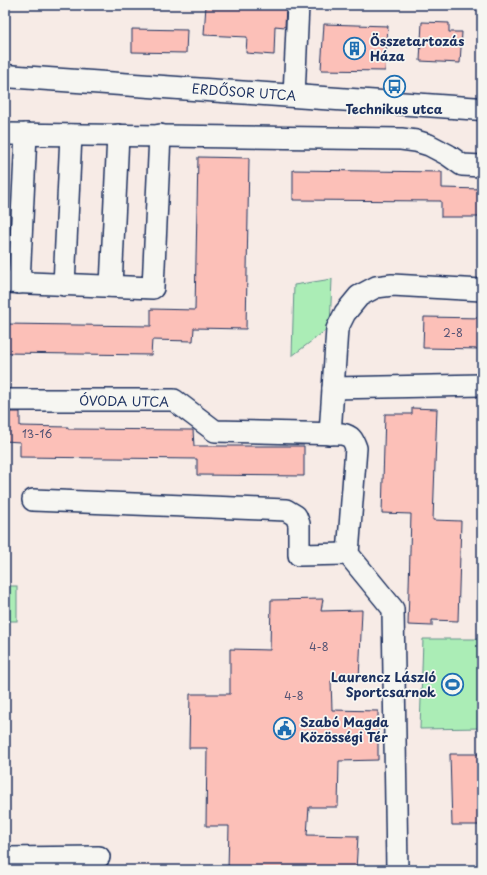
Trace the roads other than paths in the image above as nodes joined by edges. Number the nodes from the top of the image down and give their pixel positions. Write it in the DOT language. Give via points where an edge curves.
graph roads {
  1 [pos="298,5"];
  2 [pos="5,76"];
  3 [pos="294,96"];
  4 [pos="482,109"];
  5 [pos="5,134"];
  6 [pos="26,134"];
  7 [pos="71,135"];
  8 [pos="118,135"];
  9 [pos="160,136"];
  10 [pos="482,166"];
  11 [pos="12,282"];
  12 [pos="64,284"];
  13 [pos="111,286"];
  14 [pos="482,290"];
  15 [pos="481,386"];
  16 [pos="333,388"];
  17 [pos="5,400"];
  18 [pos="330,434"];
  19 [pos="32,500"];
  20 [pos="348,554"];
  21 [pos="99,857"];
  22 [pos="5,858"];
  23 [pos="396,870"];
  1 -- 3 [label="street"];
  2 -- 3 [label="street, ERDŐSOR UTCA"];
  3 -- 4 [label="street, ERDŐSOR UTCA"];
  5 -- 6 [label="street"];
  6 -- 7 [label="street"];
  6 -- 11 [label="street"];
  7 -- 8 [label="street"];
  7 -- 12 [label="street"];
  8 -- 9 [label="street"];
  8 -- 13 [label="street"];
  9 -- 10 [label="street" via="401,139 429,145 462,165"];
  9 -- 13 [label="street" via="153,288"];
  11 -- 12 [label="street"];
  12 -- 13 [label="street"];
  14 -- 16 [label="street" via="392,285 376,287 359,296 345,313 338,329"];
  15 -- 16 [label="street"];
  16 -- 18 [label="street"];
  17 -- 18 [label="street, ÓVODA UTCA" via="174,400 215,431"];
  18 -- 20 [label="street, ÓVODA UTCA" via="350,436 356,448"];
  19 -- 20 [label="street" via="286,510 296,516 299,524 299,555"];
  20 -- 23 [label="street" via="393,609"];
  21 -- 22 [label="street"];
}
